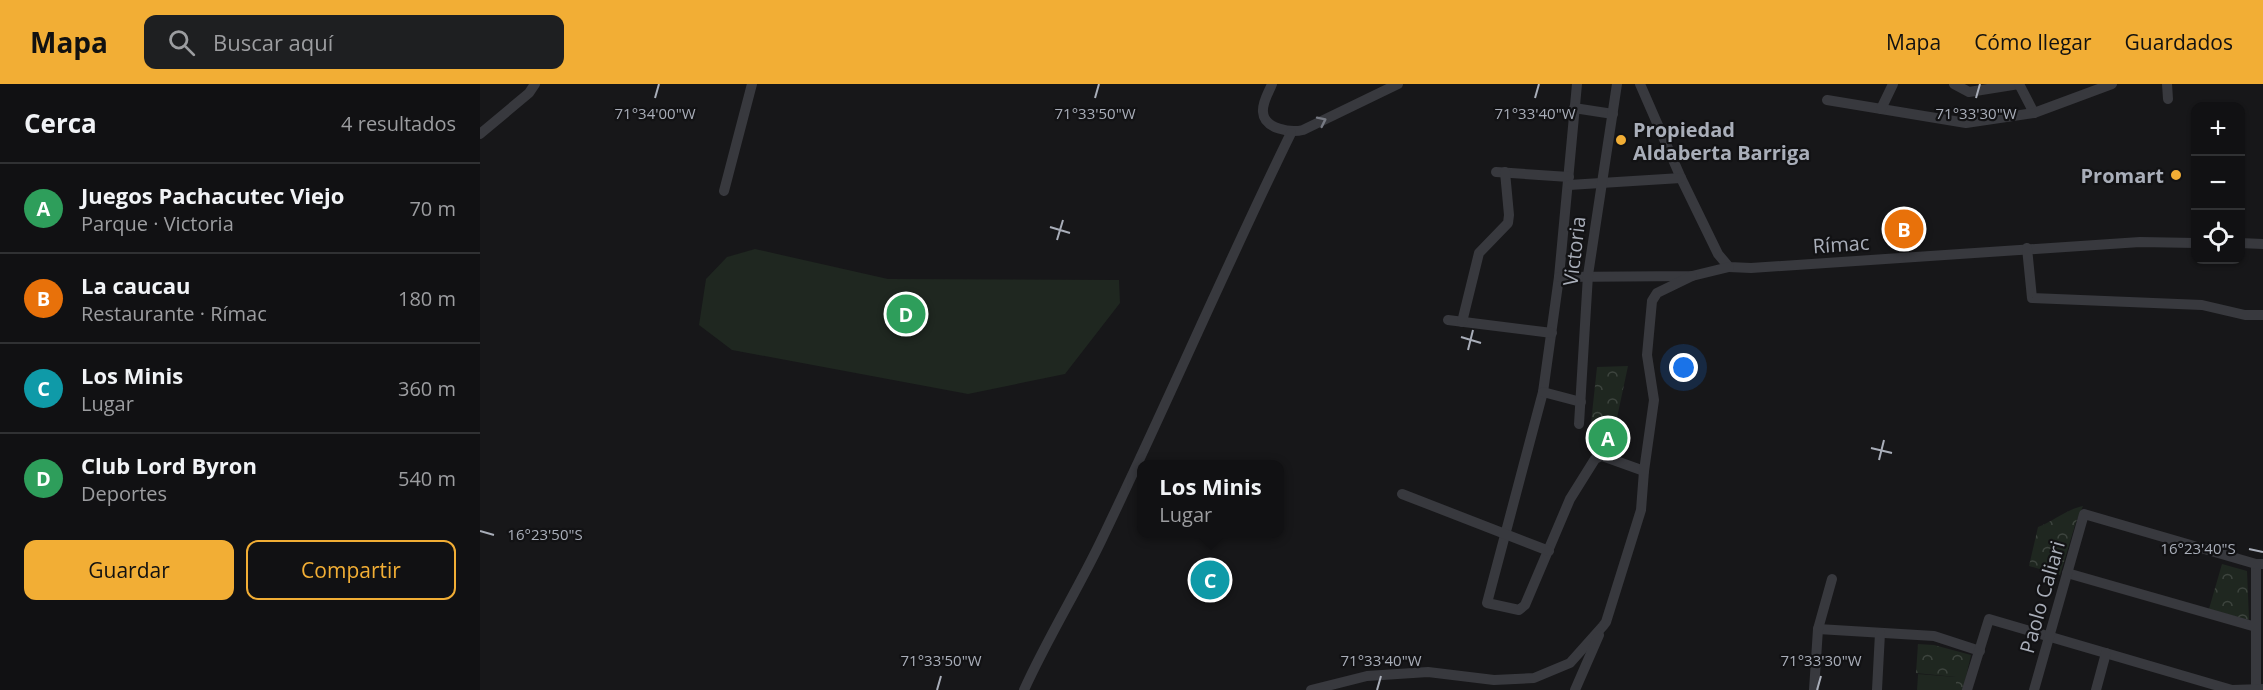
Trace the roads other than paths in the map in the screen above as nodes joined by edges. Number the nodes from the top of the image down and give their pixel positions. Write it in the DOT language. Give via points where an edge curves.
graph roads {
  1 [pos="535,84"];
  2 [pos="752,84"];
  3 [pos="1272,84"];
  4 [pos="1398,84"];
  5 [pos="1577,84"];
  6 [pos="1617,84"];
  7 [pos="1640,84"];
  8 [pos="1893,84"];
  9 [pos="1954,84"];
  10 [pos="2019,84"];
  11 [pos="2112,84"];
  12 [pos="2168,84"];
  13 [pos="2168,99"];
  14 [pos="1827,100"];
  15 [pos="1574,108"];
  16 [pos="1881,109"];
  17 [pos="1612,114"];
  18 [pos="2034,114"];
  19 [pos="1291,133"];
  20 [pos="480,134"];
  21 [pos="1681,178"];
  22 [pos="1569,181"];
  23 [pos="1602,184"];
  24 [pos="724,191"];
  25 [pos="2191,243"];
  26 [pos="2245,243"];
  27 [pos="2263,244"];
  28 [pos="2027,248"];
  29 [pos="1729,267"];
  30 [pos="1588,275"];
  31 [pos="1692,276"];
  32 [pos="1559,277"];
  33 [pos="2263,315"];
  34 [pos="1448,320"];
  35 [pos="1462,322"];
  36 [pos="1552,333"];
  37 [pos="1543,392"];
  38 [pos="1581,402"];
  39 [pos="1579,424"];
  40 [pos="1138,460"];
  41 [pos="1137,462"];
  42 [pos="1644,471"];
  43 [pos="1402,494"];
  44 [pos="1505,533"];
  45 [pos="1548,551"];
  46 [pos="2260,564"];
  47 [pos="2067,573"];
  48 [pos="1832,579"];
  49 [pos="1603,626"];
  50 [pos="2256,627"];
  51 [pos="1818,629"];
  52 [pos="1880,633"];
  53 [pos="2049,636"];
  54 [pos="1980,651"];
  55 [pos="2106,653"];
  56 [pos="2256,689"];
  57 [pos="2263,689"];
  58 [pos="1024,690"];
  59 [pos="1311,690"];
  60 [pos="1575,690"];
  61 [pos="1814,690"];
  62 [pos="1877,690"];
  63 [pos="1968,690"];
  64 [pos="2034,690"];
  65 [pos="2096,690"];
  1 -- 20 [label="street" via="530,93"];
  2 -- 24 [label="street"];
  3 -- 19 [label="street" via="1265,100 1265,118"];
  19 -- 4 [label="street, one-way"];
  5 -- 15 [label="street"];
  6 -- 17 [label="street, Victoria"];
  7 -- 21 [label="street"];
  8 -- 16 [label="street"];
  9 -- 10 [label="street" via="1970,92"];
  10 -- 18 [label="street"];
  11 -- 18 [label="street"];
  12 -- 13 [label="street"];
  14 -- 16 [label="street"];
  15 -- 17 [label="street"];
  15 -- 22 [label="street"];
  16 -- 18 [label="street" via="1966,123"];
  17 -- 23 [label="street, Victoria"];
  19 -- 40 [label="street"];
  21 -- 23 [label="street"];
  21 -- 29 [label="street" via="1718,254"];
  22 -- 23 [label="street"];
  22 -- 32 [label="street"];
  22 -- 35 [label="street" via="1500,172 1508,223 1479,253"];
  23 -- 30 [label="street, Victoria"];
  25 -- 28 [label="street, Rímac"];
  26 -- 27 [label="street"];
  28 -- 29 [label="street, Rímac"];
  28 -- 33 [label="street" via="2032,298 2202,305"];
  29 -- 31 [label="street, Rímac"];
  30 -- 31 [label="street"];
  30 -- 32 [label="street"];
  30 -- 38 [label="street, Victoria"];
  31 -- 42 [label="street" via="1657,293 1652,300 1647,355 1654,400"];
  32 -- 36 [label="street"];
  34 -- 35 [label="street"];
  35 -- 36 [label="street"];
  36 -- 37 [label="street"];
  37 -- 38 [label="street"];
  37 -- 44 [label="street"];
  38 -- 39 [label="street, Victoria"];
  41 -- 58 [label="street"];
  42 -- 45 [label="street" via="1601,456 1595,459 1570,499"];
  42 -- 49 [label="street" via="1641,510"];
  43 -- 44 [label="street"];
  44 -- 45 [label="street"];
  44 -- 45 [label="street" via="1487,603 1519,610 1525,605"];
  46 -- 47 [label="street, Paolo Caliari" via="2084,514"];
  46 -- 50 [label="street"];
  47 -- 50 [label="street"];
  47 -- 53 [label="street, Paolo Caliari"];
  48 -- 51 [label="street"];
  49 -- 59 [label="street" via="1570,663 1534,678 1494,680 1428,672 1367,676"];
  49 -- 60 [label="street"];
  50 -- 56 [label="street"];
  51 -- 52 [label="street"];
  51 -- 61 [label="street"];
  52 -- 54 [label="street" via="1934,636"];
  52 -- 62 [label="street"];
  53 -- 54 [label="street" via="1989,619"];
  53 -- 55 [label="street"];
  53 -- 64 [label="street, Paolo Caliari"];
  54 -- 63 [label="street"];
  55 -- 56 [label="street" via="2232,690"];
  55 -- 65 [label="street"];
  56 -- 57 [label="street"];
}
